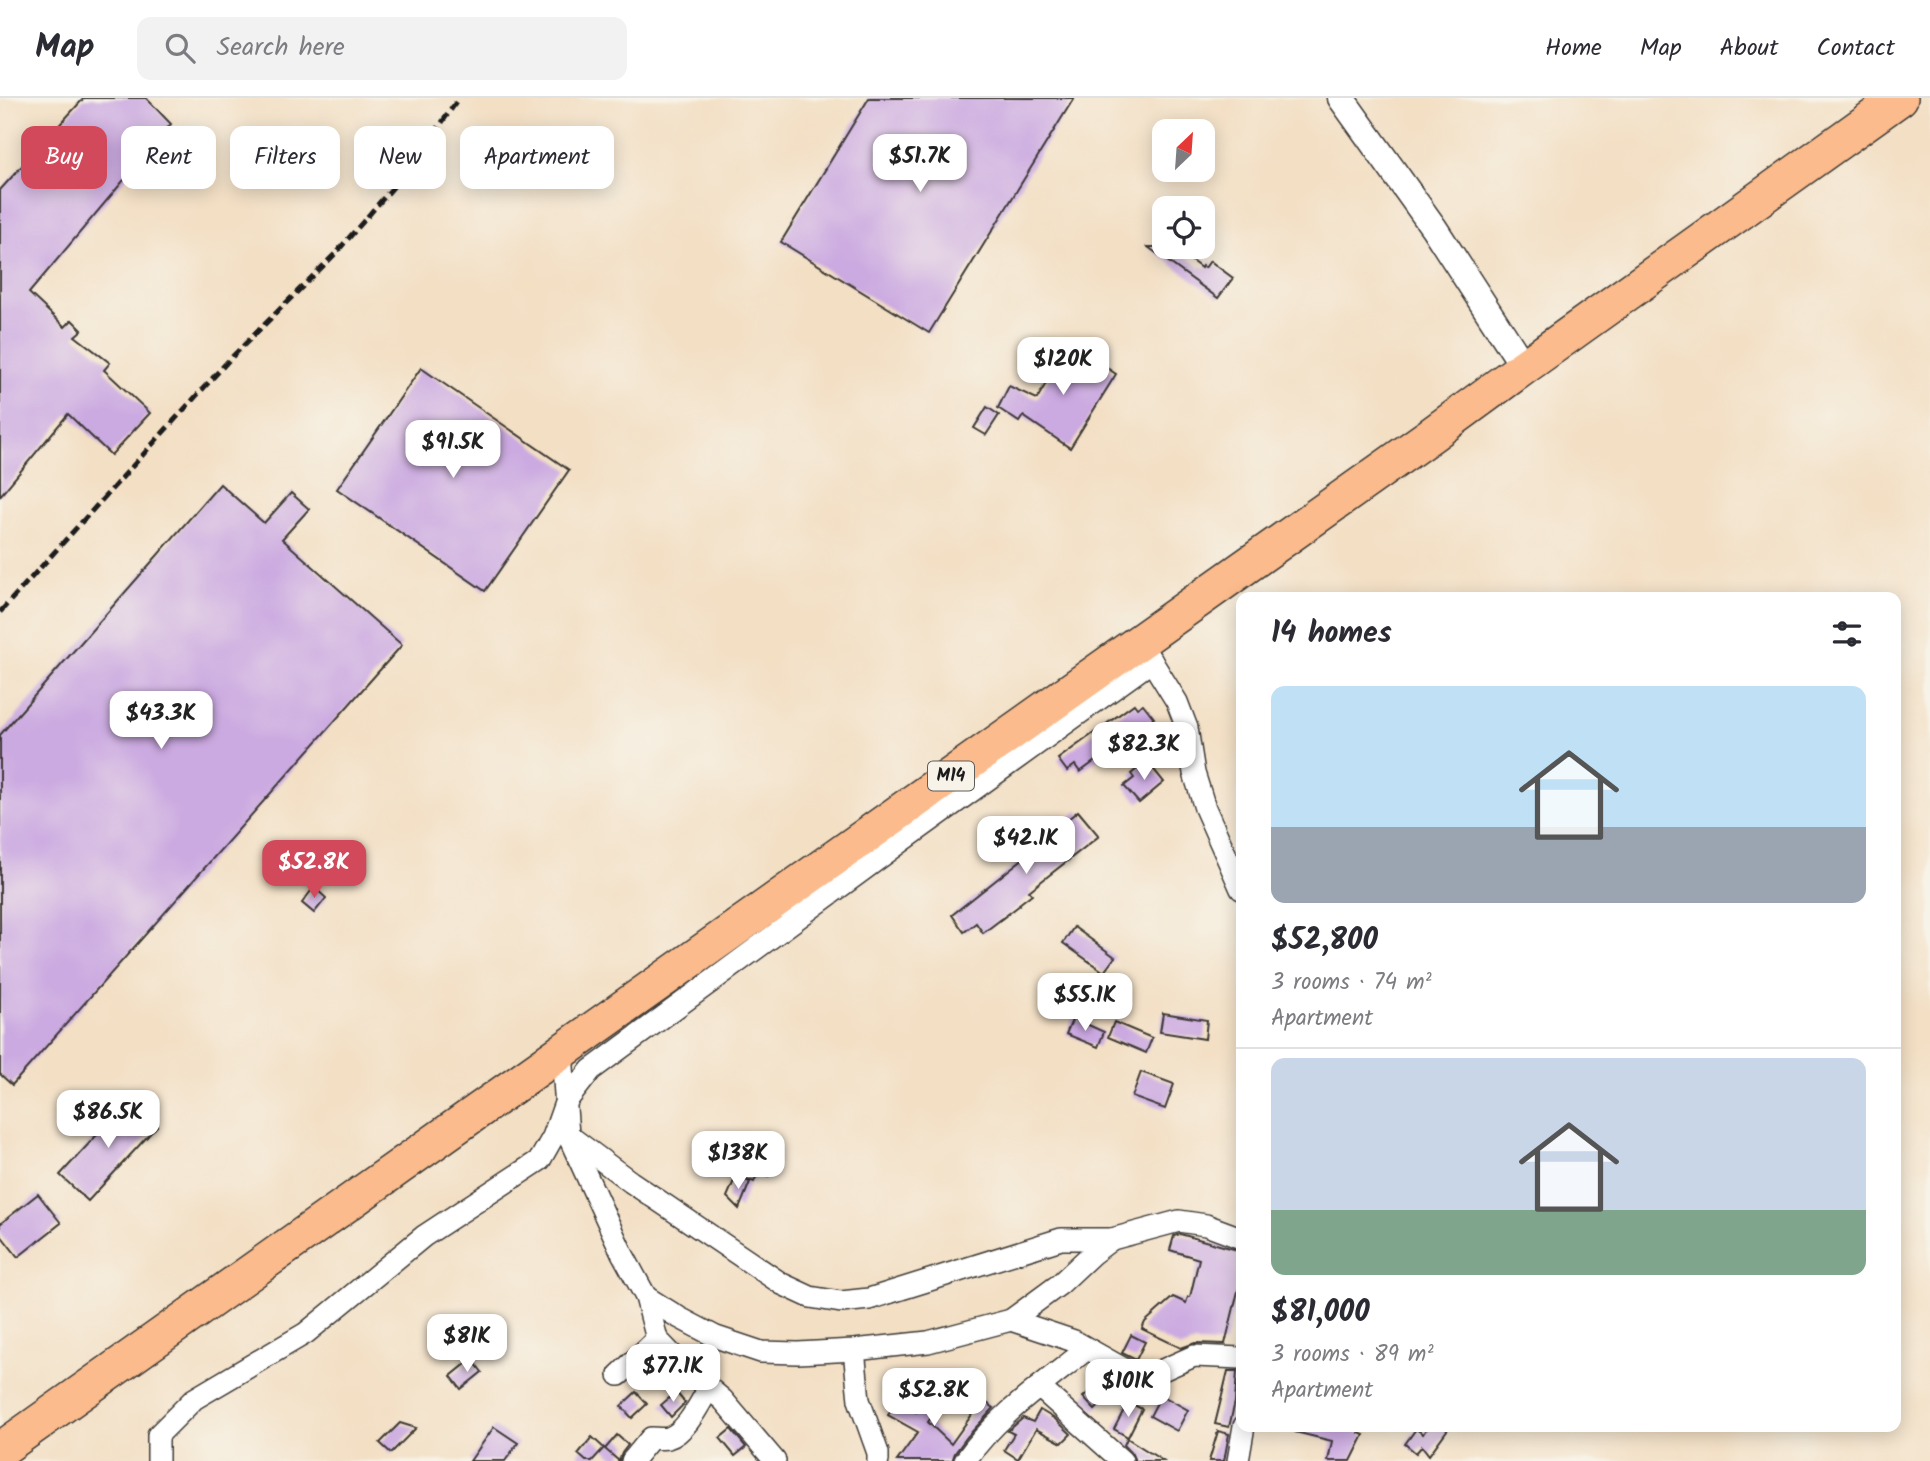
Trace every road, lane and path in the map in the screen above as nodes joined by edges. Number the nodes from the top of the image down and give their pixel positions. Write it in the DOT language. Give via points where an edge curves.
graph roads {
  1 [pos="1341,98"];
  2 [pos="1900,98"];
  3 [pos="1524,367"];
  4 [pos="1145,651"];
  5 [pos="1236,878"];
  6 [pos="562,1053"];
  7 [pos="565,1103"];
  8 [pos="568,1135"];
  9 [pos="1236,1236"];
  10 [pos="1112,1240"];
  11 [pos="646,1297"];
  12 [pos="1011,1320"];
  13 [pos="657,1339"];
  14 [pos="1087,1349"];
  15 [pos="854,1350"];
  16 [pos="1236,1359"];
  17 [pos="619,1375"];
  18 [pos="1039,1387"];
  19 [pos="709,1388"];
  20 [pos="1243,1432"];
  21 [pos="0,1450"];
  22 [pos="158,1461"];
  23 [pos="632,1461"];
  24 [pos="775,1461"];
  25 [pos="878,1461"];
  26 [pos="965,1461"];
  27 [pos="1122,1461"];
  28 [pos="1238,1461"];
  1 -- 3 [label="street" via="1434,228"];
  2 -- 3 [label="highway, M14"];
  3 -- 4 [label="highway, M14"];
  4 -- 5 [label="street" via="1184,719 1205,808"];
  4 -- 6 [label="highway, M14"];
  4 -- 7 [label="street" via="901,842 590,1070"];
  6 -- 7 [label="street"];
  6 -- 21 [label="highway, M14"];
  7 -- 8 [label="street"];
  7 -- 22 [label="street" via="540,1160 425,1236 306,1333 194,1399 158,1435"];
  8 -- 10 [label="street" via="782,1284 810,1297 841,1303 1060,1239"];
  8 -- 11 [label="street"];
  9 -- 10 [label="street" via="1206,1224 1179,1221"];
  10 -- 12 [label="street"];
  11 -- 13 [label="street"];
  11 -- 15 [label="street" via="716,1337 761,1352"];
  12 -- 14 [label="street"];
  12 -- 15 [label="street" via="928,1342"];
  13 -- 17 [label="street"];
  13 -- 19 [label="street"];
  14 -- 16 [label="street" via="1132,1373 1158,1372 1194,1356"];
  14 -- 18 [label="street"];
  15 -- 25 [label="street" via="859,1400"];
  18 -- 26 [label="street"];
  18 -- 27 [label="street"];
  19 -- 23 [label="street" via="681,1430 669,1438 651,1438"];
  19 -- 24 [label="street"];
  20 -- 28 [label="street"];
}
